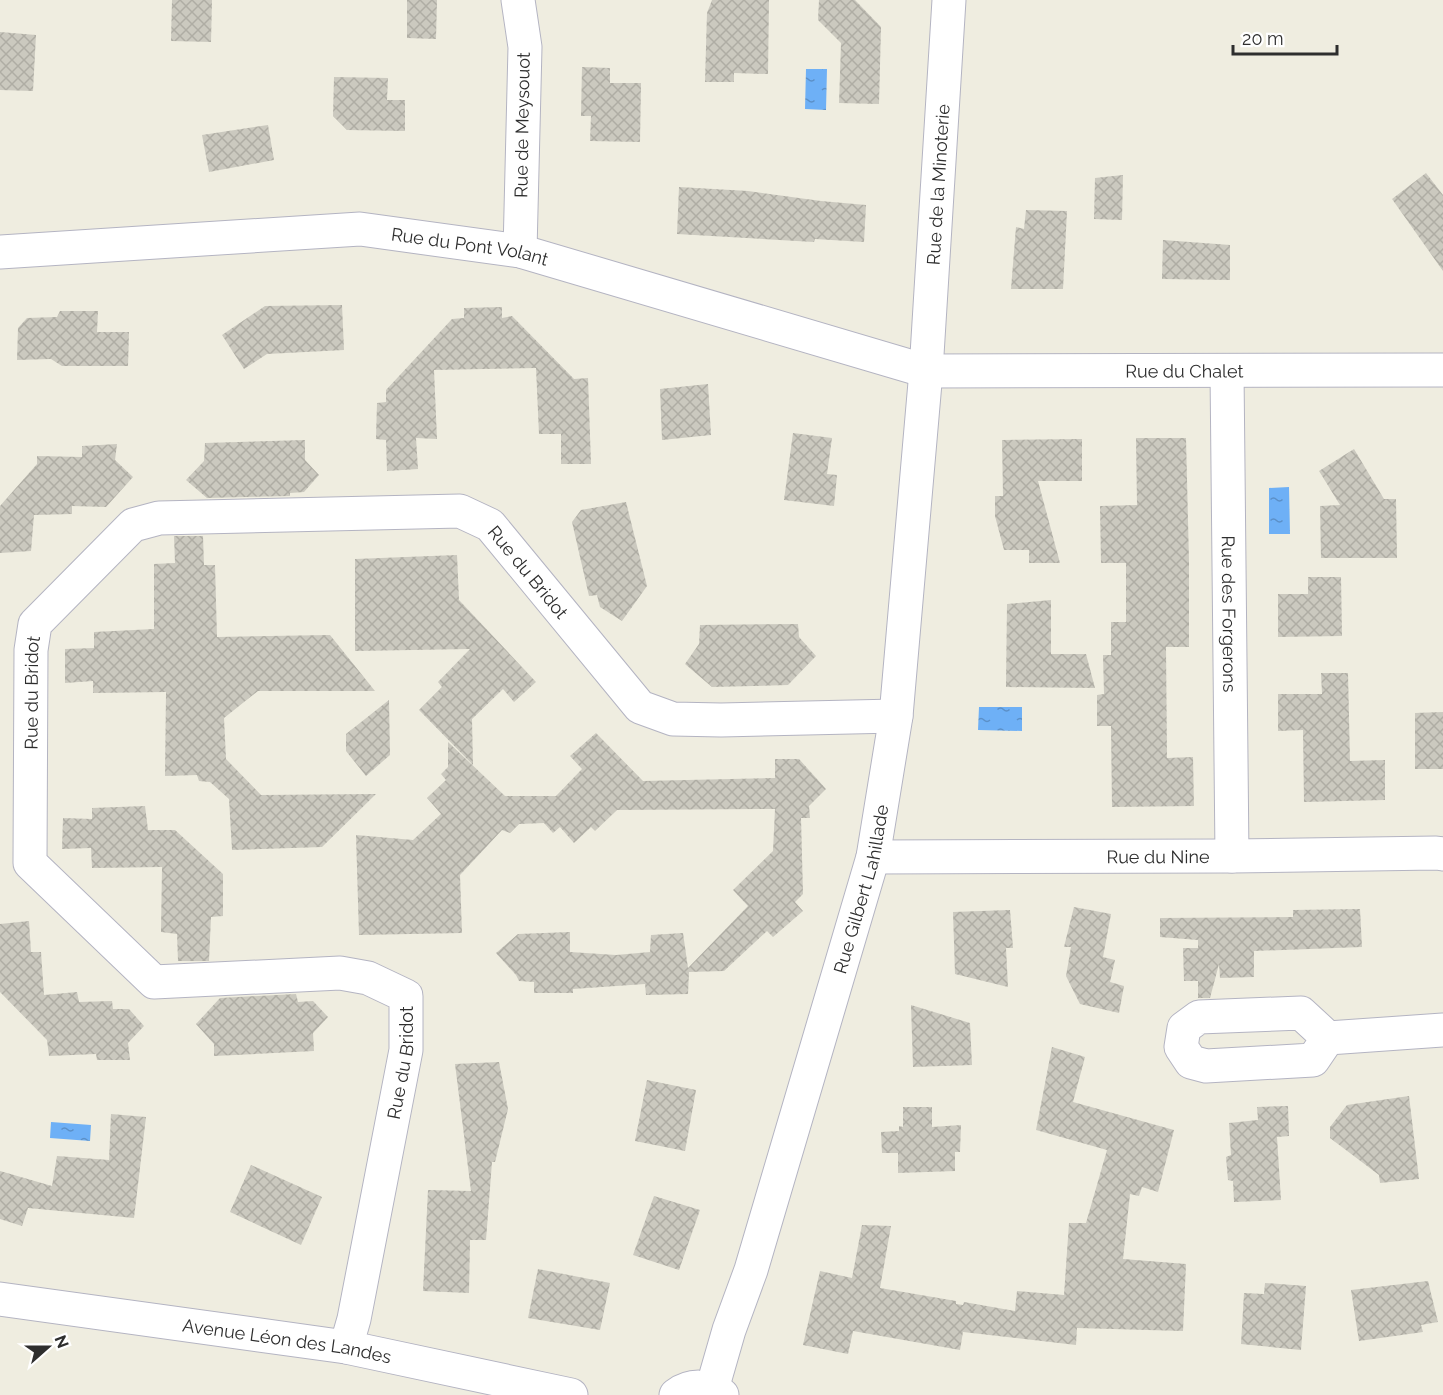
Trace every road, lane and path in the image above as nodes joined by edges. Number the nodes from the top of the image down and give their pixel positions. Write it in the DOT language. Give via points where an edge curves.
graph roads {
  1 [pos="518,0"];
  2 [pos="949,0"];
  3 [pos="520,251"];
  4 [pos="0,252"];
  5 [pos="1443,370"];
  6 [pos="926,371"];
  7 [pos="1227,371"];
  8 [pos="896,716"];
  9 [pos="1443,854"];
  10 [pos="1232,856"];
  11 [pos="873,857"];
  12 [pos="1443,1030"];
  13 [pos="1328,1038"];
  14 [pos="0,1299"];
  15 [pos="346,1347"];
  16 [pos="717,1392"];
  17 [pos="571,1395"];
  18 [pos="676,1395"];
  1 -- 3 [label="street, Rue de Meysouot" via="525,47"];
  2 -- 6 [label="street, Rue de la Minoterie"];
  3 -- 4 [label="street, Rue du Pont Volant" via="360,230"];
  3 -- 6 [label="street, Rue du Pont Volant"];
  5 -- 7 [label="street, Rue du Chalet"];
  6 -- 7 [label="street, Rue du Chalet"];
  6 -- 8 [label="street, Rue Gilbert Lahillade"];
  7 -- 10 [label="street, Rue des Forgerons"];
  8 -- 11 [label="street, Rue Gilbert Lahillade"];
  8 -- 15 [label="street, Rue du Bridot" via="673,719 640,707 490,525 460,511 159,518 133,525 35,624 31,650 30,863 154,982 340,973 368,978 406,996 406,1050"];
  9 -- 10 [label="street, Rue du Nine"];
  10 -- 11 [label="street, Rue du Nine"];
  11 -- 16 [label="street, Rue Gilbert Lahillade" via="751,1270 729,1330"];
  12 -- 13 [label="street"];
  14 -- 15 [label="street, Avenue Léon des Landes"];
  15 -- 17 [label="street, Avenue Léon des Landes"];
  16 -- 18 [label="street" via="692,1387"];
}
